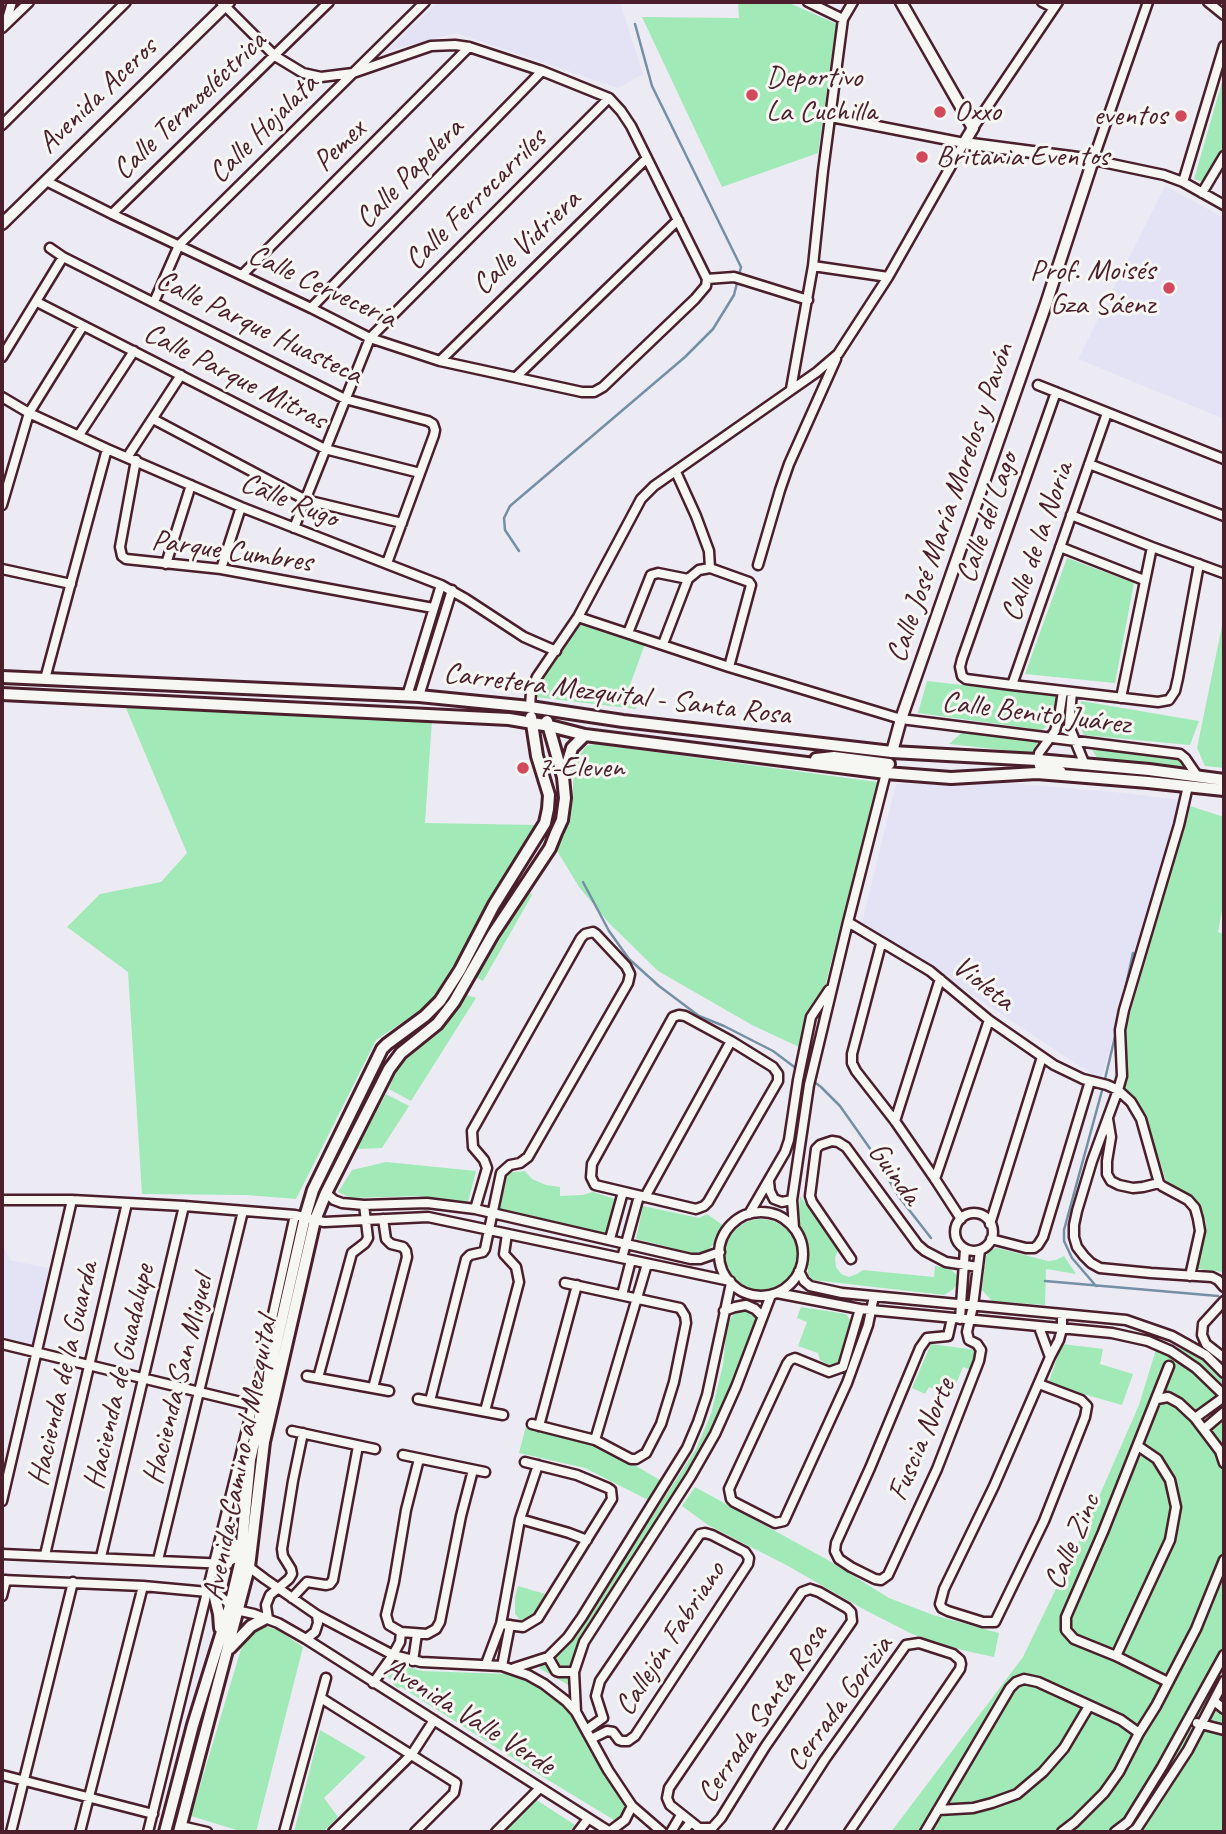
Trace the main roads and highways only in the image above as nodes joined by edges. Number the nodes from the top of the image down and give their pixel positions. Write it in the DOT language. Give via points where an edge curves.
graph roads {
  1 [pos="2,677"];
  2 [pos="2,694"];
  3 [pos="534,707"];
  4 [pos="531,722"];
  5 [pos="550,726"];
  6 [pos="585,734"];
  7 [pos="889,763"];
  8 [pos="1086,771"];
  9 [pos="563,777"];
  10 [pos="1224,780"];
  11 [pos="1224,790"];
  12 [pos="305,1217"];
  13 [pos="250,1460"];
  14 [pos="219,1563"];
  15 [pos="244,1566"];
  16 [pos="211,1593"];
  17 [pos="267,1619"];
  18 [pos="224,1647"];
  19 [pos="172,1831"];
  1 -- 3 [label="main road, Carretera Mezquital - Santa Rosa" via="419,696"];
  2 -- 4 [label="main road, Carretera Mezquital - Santa Rosa"];
  3 -- 4 [label="main road, Avenida Camino al Mezquital"];
  3 -- 5 [label="main road, Avenida Camino al Mezquital"];
  3 -- 7 [label="main road, Carretera Mezquital - Santa Rosa"];
  4 -- 5 [label="main road, Carretera Mezquital - Santa Rosa"];
  4 -- 12 [label="main road, Avenida Camino al Mezquital" via="549,795 545,823 440,1001 382,1049 313,1190"];
  5 -- 6 [label="main road, Carretera Mezquital - Santa Rosa"];
  5 -- 9 [label="main road, Avenida Camino al Mezquital"];
  6 -- 7 [label="main road, Carretera Mezquital - Santa Rosa" via="796,761 834,757"];
  6 -- 9 [label="main road" via="572,748"];
  7 -- 8 [label="main road, Carretera Mezquital - Santa Rosa" via="1038,760"];
  7 -- 8 [label="main road, Carretera Mezquital - Santa Rosa" via="951,778"];
  8 -- 10 [label="main road, Carretera Mezquital - Santa Rosa" via="1149,770"];
  8 -- 11 [label="main road, Carretera Mezquital - Santa Rosa"];
  9 -- 12 [label="main road, Avenida Camino al Mezquital" via="562,820 550,848 454,1002 388,1069 326,1194"];
  12 -- 13 [label="main road, Avenida Camino al Mezquital"];
  12 -- 15 [label="main road, Avenida Camino al Mezquital"];
  13 -- 14 [label="main road" via="240,1494 236,1552"];
  13 -- 15 [label="main road, Avenida Camino al Mezquital"];
  15 -- 18 [label="main road, Avenida Camino al Mezquital"];
  16 -- 18 [label="main road"];
  17 -- 18 [label="main road"];
  18 -- 19 [label="main road, Avenida Camino al Mezquital"];
  18 -- 19 [label="main road, Avenida Camino al Mezquital" via="193,1725 170,1816"];
}
